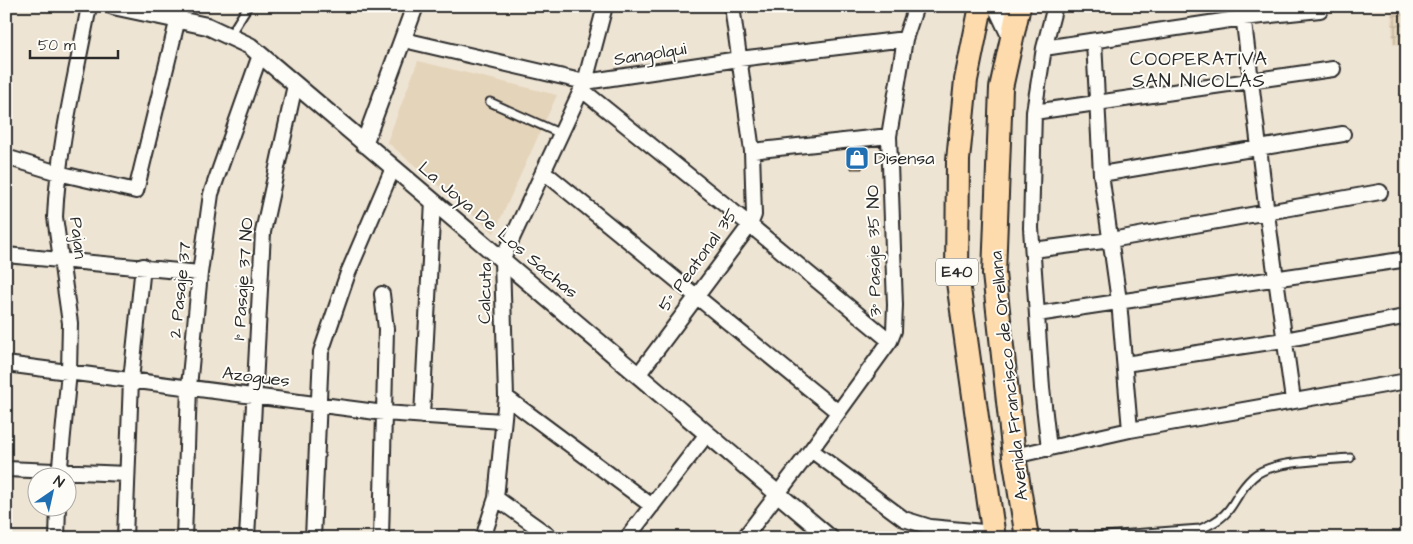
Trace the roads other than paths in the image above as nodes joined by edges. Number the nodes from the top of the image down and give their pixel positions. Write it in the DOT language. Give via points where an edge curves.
graph roads {
  1 [pos="89,6"];
  2 [pos="113,6"];
  3 [pos="248,6"];
  4 [pos="415,6"];
  5 [pos="605,6"];
  6 [pos="732,6"];
  7 [pos="916,6"];
  8 [pos="982,6"];
  9 [pos="996,6"];
  10 [pos="1019,6"];
  11 [pos="1055,6"];
  12 [pos="1320,10"];
  13 [pos="1242,12"];
  14 [pos="179,13"];
  15 [pos="230,35"];
  16 [pos="1011,38"];
  17 [pos="905,39"];
  18 [pos="404,40"];
  19 [pos="1094,42"];
  20 [pos="1044,48"];
  21 [pos="260,55"];
  22 [pos="739,59"];
  23 [pos="1333,69"];
  24 [pos="1251,81"];
  25 [pos="295,85"];
  26 [pos="583,86"];
  27 [pos="490,102"];
  28 [pos="1096,103"];
  29 [pos="1034,112"];
  30 [pos="561,134"];
  31 [pos="1343,134"];
  32 [pos="889,136"];
  33 [pos="364,144"];
  34 [pos="1258,146"];
  35 [pos="752,151"];
  36 [pos="6,157"];
  37 [pos="393,168"];
  38 [pos="543,171"];
  39 [pos="58,173"];
  40 [pos="1101,174"];
  41 [pos="1380,192"];
  42 [pos="433,201"];
  43 [pos="1267,214"];
  44 [pos="750,225"];
  45 [pos="1111,240"];
  46 [pos="1033,250"];
  47 [pos="6,256"];
  48 [pos="62,260"];
  49 [pos="502,260"];
  50 [pos="1401,260"];
  51 [pos="144,266"];
  52 [pos="200,272"];
  53 [pos="1276,277"];
  54 [pos="382,294"];
  55 [pos="695,297"];
  56 [pos="1119,301"];
  57 [pos="1037,314"];
  58 [pos="1404,317"];
  59 [pos="1284,340"];
  60 [pos="890,342"];
  61 [pos="6,364"];
  62 [pos="1125,364"];
  63 [pos="69,372"];
  64 [pos="638,375"];
  65 [pos="131,380"];
  66 [pos="1407,381"];
  67 [pos="189,387"];
  68 [pos="254,396"];
  69 [pos="506,397"];
  70 [pos="1293,400"];
  71 [pos="319,404"];
  72 [pos="838,412"];
  73 [pos="384,413"];
  74 [pos="422,416"];
  75 [pos="502,421"];
  76 [pos="1130,430"];
  77 [pos="707,434"];
  78 [pos="1049,449"];
  79 [pos="811,450"];
  80 [pos="1014,456"];
  81 [pos="1350,458"];
  82 [pos="61,466"];
  83 [pos="6,469"];
  84 [pos="28,471"];
  85 [pos="78,474"];
  86 [pos="126,474"];
  87 [pos="778,494"];
  88 [pos="496,498"];
  89 [pos="652,506"];
  90 [pos="58,516"];
  91 [pos="1200,529"];
  92 [pos="994,536"];
  93 [pos="57,538"];
  94 [pos="125,538"];
  95 [pos="184,538"];
  96 [pos="247,538"];
  97 [pos="313,538"];
  98 [pos="381,538"];
  99 [pos="483,538"];
  100 [pos="552,538"];
  101 [pos="627,538"];
  102 [pos="744,538"];
  103 [pos="830,538"];
  104 [pos="1027,538"];
  105 [pos="1077,538"];
  106 [pos="1208,538"];
  1 -- 39 [label="street, Pajan"];
  2 -- 14 [label="street, La Joya De Los Sachas"];
  3 -- 15 [label="lane"];
  4 -- 18 [label="street"];
  5 -- 26 [label="street, Calcuta"];
  6 -- 22 [label="street, 5° Peatonal 35"];
  7 -- 17 [label="street, 3° Pasaje 35 NO"];
  8 -- 92 [label="highway, Avenida Francisco de Orellana / E40" via="966,80 958,160 956,275"];
  9 -- 16 [label="street"];
  10 -- 16 [label="highway, Avenida Francisco de Orellana / E40"];
  11 -- 20 [label="street"];
  12 -- 13 [label="street"];
  13 -- 19 [label="street"];
  13 -- 24 [label="street"];
  14 -- 15 [label="street, La Joya De Los Sachas"];
  14 -- 39 [label="street" via="136,191"];
  15 -- 21 [label="street, La Joya De Los Sachas"];
  16 -- 80 [label="highway, Avenida Francisco de Orellana / E40" via="1001,88 994,274"];
  17 -- 22 [label="street, Sangolqui"];
  17 -- 32 [label="street, 3° Pasaje 35 NO"];
  18 -- 26 [label="street, Sangolqui"];
  18 -- 33 [label="street"];
  19 -- 20 [label="street"];
  19 -- 28 [label="street"];
  20 -- 29 [label="street"];
  21 -- 25 [label="street, La Joya De Los Sachas"];
  21 -- 52 [label="street, 2 Pasaje 37" via="211,194"];
  22 -- 26 [label="street, Sangolqui"];
  22 -- 35 [label="street, 5° Peatonal 35"];
  23 -- 24 [label="street"];
  24 -- 28 [label="street"];
  24 -- 34 [label="street"];
  25 -- 33 [label="street, La Joya De Los Sachas"];
  25 -- 68 [label="street, 1° Pasaje 37 NO" via="263,232"];
  26 -- 30 [label="street, Calcuta"];
  26 -- 44 [label="street"];
  27 -- 30 [label="lane"];
  28 -- 29 [label="street"];
  28 -- 40 [label="street"];
  29 -- 46 [label="street"];
  30 -- 38 [label="street, Calcuta"];
  31 -- 34 [label="street"];
  32 -- 35 [label="street"];
  32 -- 60 [label="street, 3° Pasaje 35 NO" via="895,305 894,332"];
  33 -- 37 [label="street, La Joya De Los Sachas"];
  34 -- 40 [label="street"];
  34 -- 43 [label="street"];
  35 -- 44 [label="street, 5° Peatonal 35" via="754,215"];
  36 -- 39 [label="street"];
  37 -- 42 [label="street, La Joya De Los Sachas"];
  37 -- 71 [label="street" via="348,273 322,352"];
  38 -- 49 [label="street, Calcuta"];
  38 -- 55 [label="street"];
  39 -- 48 [label="street, Pajan" via="55,217"];
  40 -- 45 [label="street"];
  41 -- 43 [label="street"];
  42 -- 49 [label="street, La Joya De Los Sachas"];
  42 -- 74 [label="street"];
  43 -- 45 [label="street"];
  43 -- 53 [label="street"];
  44 -- 55 [label="street, 5° Peatonal 35"];
  44 -- 60 [label="street"];
  45 -- 46 [label="street"];
  45 -- 56 [label="street"];
  46 -- 57 [label="street"];
  47 -- 48 [label="street"];
  48 -- 51 [label="street"];
  48 -- 63 [label="street, Pajan" via="70,323"];
  49 -- 64 [label="street, La Joya De Los Sachas"];
  49 -- 69 [label="street, Calcuta"];
  50 -- 53 [label="street"];
  51 -- 52 [label="street"];
  51 -- 65 [label="street"];
  52 -- 67 [label="street, 2 Pasaje 37"];
  53 -- 56 [label="street"];
  53 -- 59 [label="street"];
  54 -- 73 [label="street" via="386,329"];
  55 -- 64 [label="street, 5° Peatonal 35"];
  55 -- 72 [label="street"];
  56 -- 57 [label="street"];
  56 -- 62 [label="street"];
  57 -- 78 [label="street"];
  58 -- 59 [label="street"];
  59 -- 62 [label="street"];
  59 -- 70 [label="street"];
  60 -- 72 [label="street, 3° Pasaje 35 NO"];
  61 -- 63 [label="street, Azogues"];
  62 -- 76 [label="street"];
  63 -- 65 [label="street, Azogues"];
  63 -- 82 [label="street, Pajan"];
  64 -- 77 [label="street, La Joya De Los Sachas"];
  65 -- 67 [label="street, Azogues"];
  65 -- 86 [label="street"];
  66 -- 70 [label="street"];
  67 -- 68 [label="street, Azogues"];
  67 -- 95 [label="street, 2 Pasaje 37"];
  68 -- 71 [label="street, Azogues"];
  68 -- 96 [label="street, 1° Pasaje 37 NO"];
  69 -- 75 [label="street, Calcuta"];
  69 -- 89 [label="street"];
  70 -- 76 [label="street"];
  71 -- 73 [label="street, Azogues"];
  71 -- 97 [label="street"];
  72 -- 79 [label="street, 3° Pasaje 35 NO"];
  73 -- 74 [label="street, Azogues"];
  73 -- 98 [label="street"];
  74 -- 75 [label="street, Azogues"];
  75 -- 88 [label="street, Calcuta"];
  76 -- 78 [label="street"];
  77 -- 87 [label="street, La Joya De Los Sachas"];
  77 -- 89 [label="street"];
  78 -- 80 [label="street"];
  79 -- 87 [label="street, 3° Pasaje 35 NO"];
  79 -- 92 [label="street" via="904,519 930,527"];
  80 -- 104 [label="highway, Avenida Francisco de Orellana / E40"];
  81 -- 91 [label="lane" via="1288,465 1259,472 1226,514"];
  83 -- 84 [label="street"];
  85 -- 86 [label="street"];
  86 -- 94 [label="street"];
  87 -- 102 [label="street, 3° Pasaje 35 NO"];
  87 -- 103 [label="street, La Joya De Los Sachas"];
  88 -- 99 [label="street, Calcuta"];
  88 -- 100 [label="street"];
  89 -- 101 [label="street"];
  90 -- 93 [label="street"];
  91 -- 105 [label="lane"];
  91 -- 106 [label="lane"];
}
